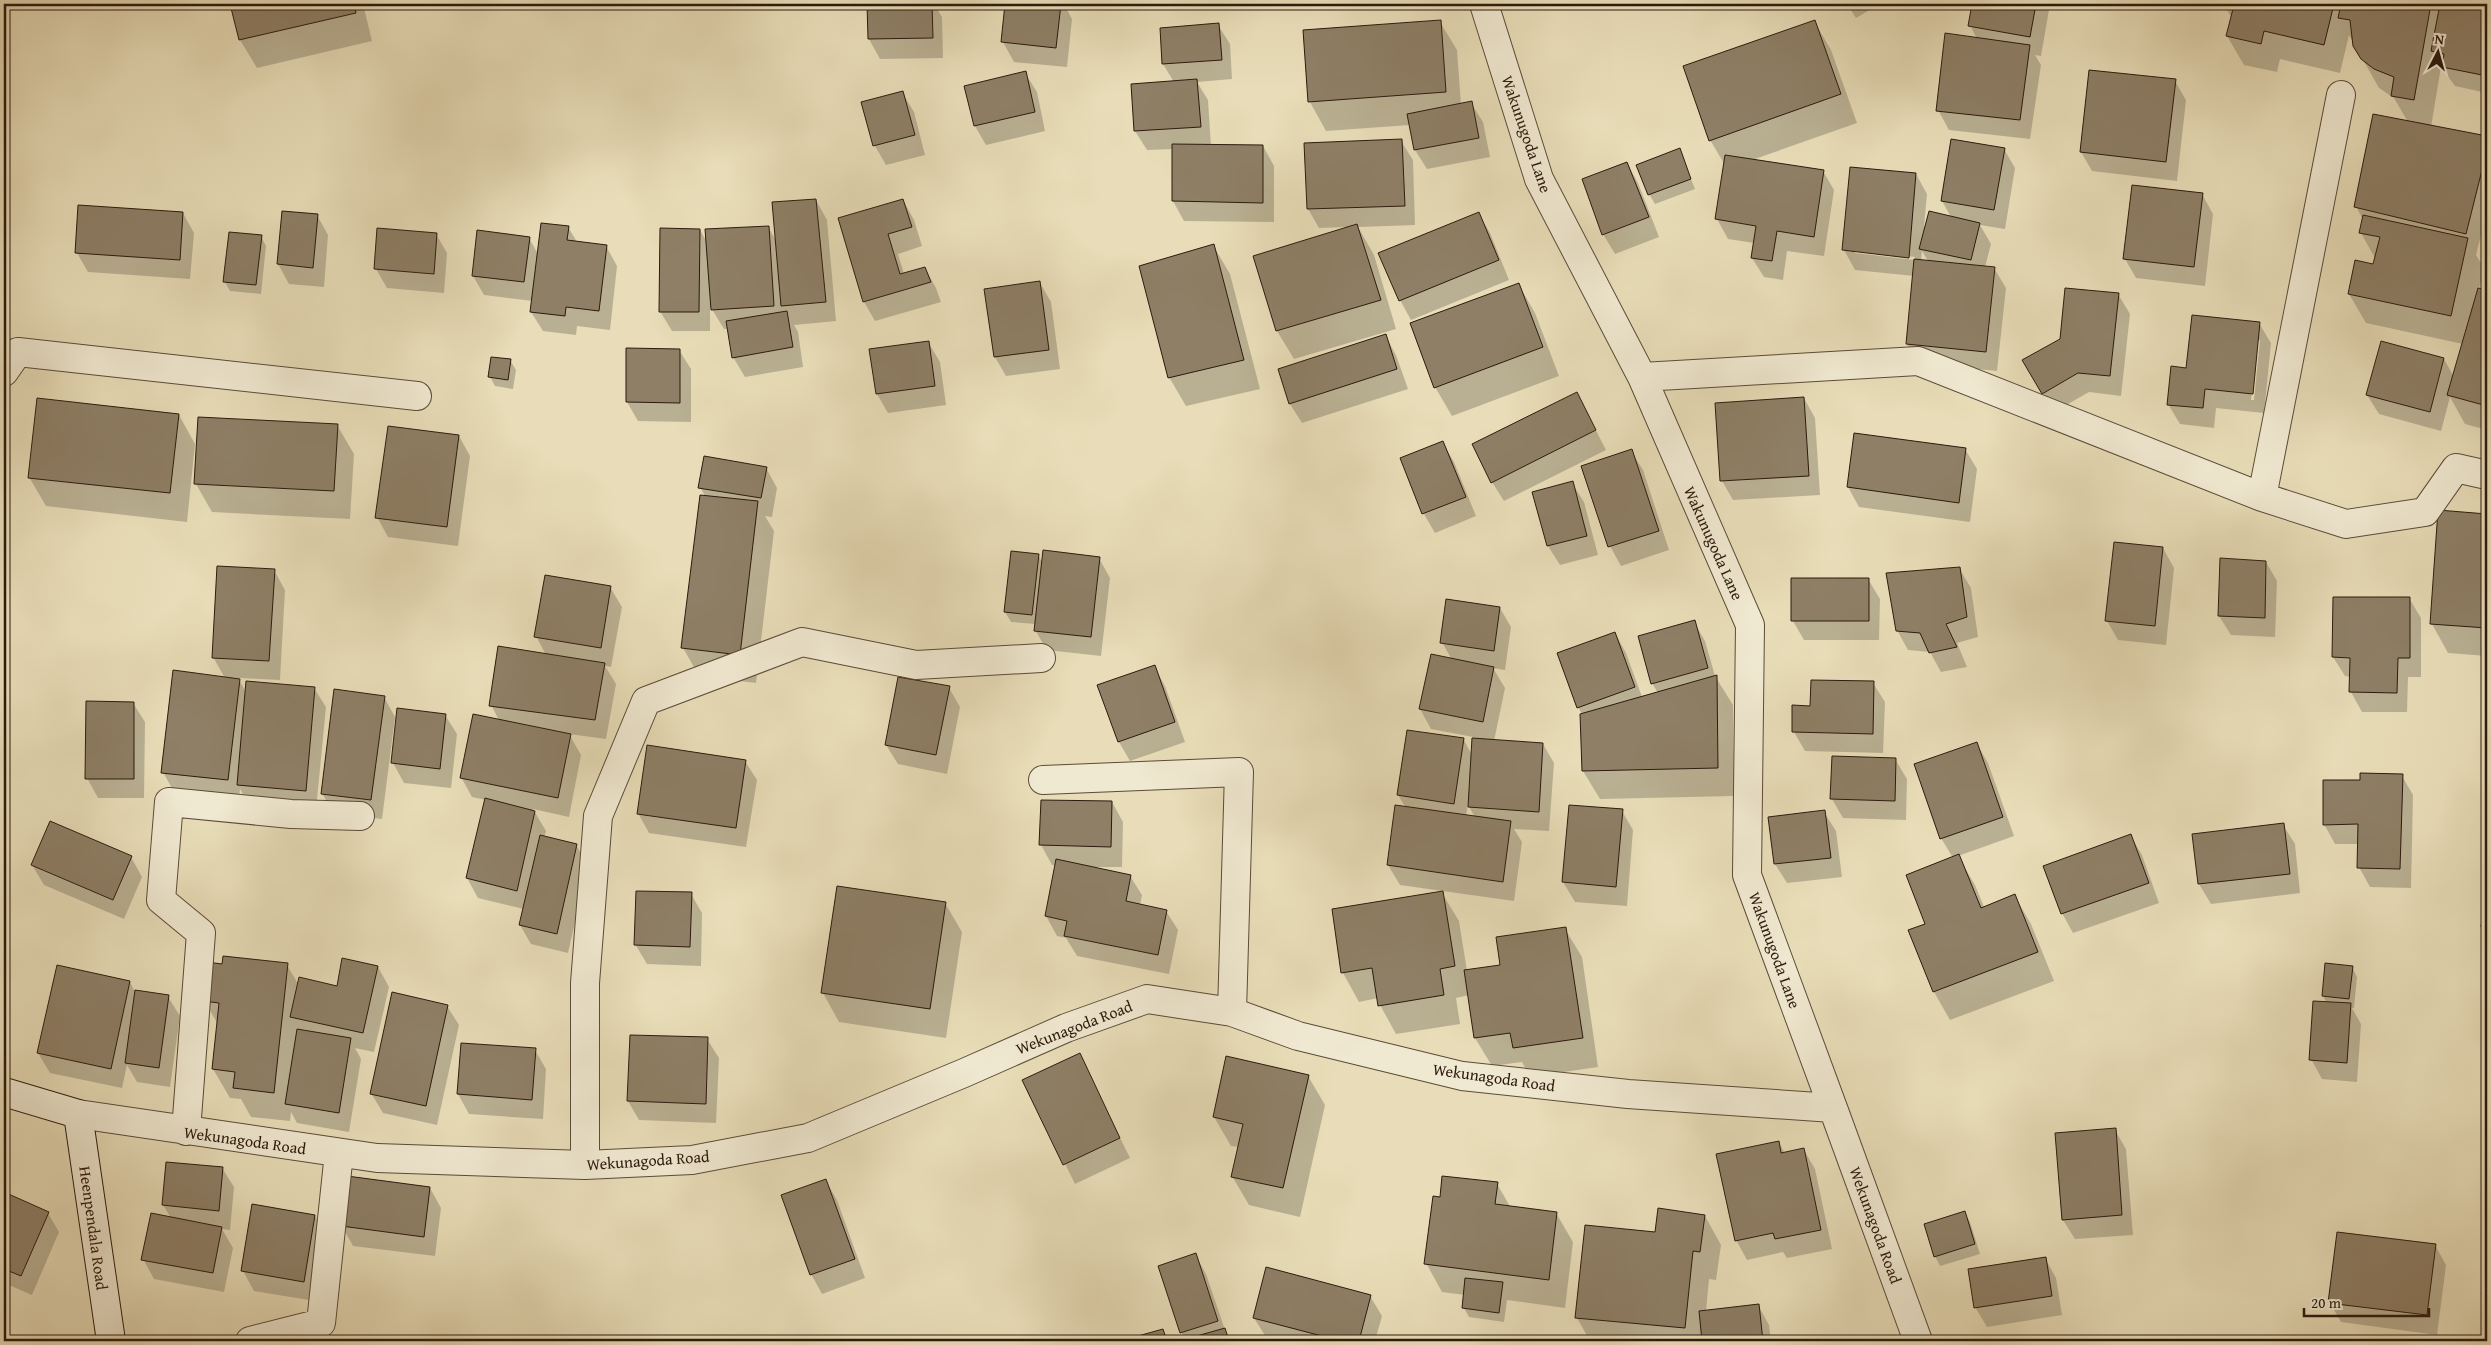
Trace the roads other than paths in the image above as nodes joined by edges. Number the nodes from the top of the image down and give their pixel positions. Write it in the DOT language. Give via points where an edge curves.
graph roads {
  1 [pos="1484,4"];
  2 [pos="2341,95"];
  3 [pos="4,372"];
  4 [pos="1642,377"];
  5 [pos="417,396"];
  6 [pos="2487,476"];
  7 [pos="2262,497"];
  8 [pos="1041,658"];
  9 [pos="1044,780"];
  10 [pos="360,816"];
  11 [pos="1232,1012"];
  12 [pos="4,1092"];
  13 [pos="1833,1108"];
  14 [pos="78,1114"];
  15 [pos="186,1131"];
  16 [pos="339,1153"];
  17 [pos="585,1165"];
  18 [pos="111,1341"];
  19 [pos="250,1341"];
  20 [pos="1918,1341"];
  1 -- 4 [label="street, Wakunugoda Lane" via="1539,179"];
  2 -- 7 [label="street"];
  3 -- 5 [label="street" via="18,352"];
  4 -- 7 [label="street" via="1918,361"];
  4 -- 13 [label="street, Wakunugoda Lane" via="1750,625 1747,875"];
  6 -- 7 [label="street" via="2456,468 2425,512 2346,524"];
  8 -- 17 [label="street" via="916,665 802,642 646,701 598,816 585,983"];
  9 -- 11 [label="street" via="1239,772"];
  10 -- 15 [label="street" via="291,814 169,802 161,900 201,933"];
  11 -- 13 [label="street, Wekunagoda Road" via="1298,1036 1462,1076 1628,1094"];
  11 -- 17 [label="street, Wekunagoda Road" via="1146,999 1066,1028 808,1138 692,1160"];
  12 -- 14 [label="street, Wekunagoda Road"];
  13 -- 20 [label="street, Wekunagoda Road"];
  14 -- 15 [label="street, Wekunagoda Road"];
  14 -- 18 [label="street, Heenpendala Road"];
  15 -- 16 [label="street, Wekunagoda Road"];
  16 -- 17 [label="street, Wekunagoda Road" via="377,1158"];
  16 -- 19 [label="street" via="321,1323"];
}
